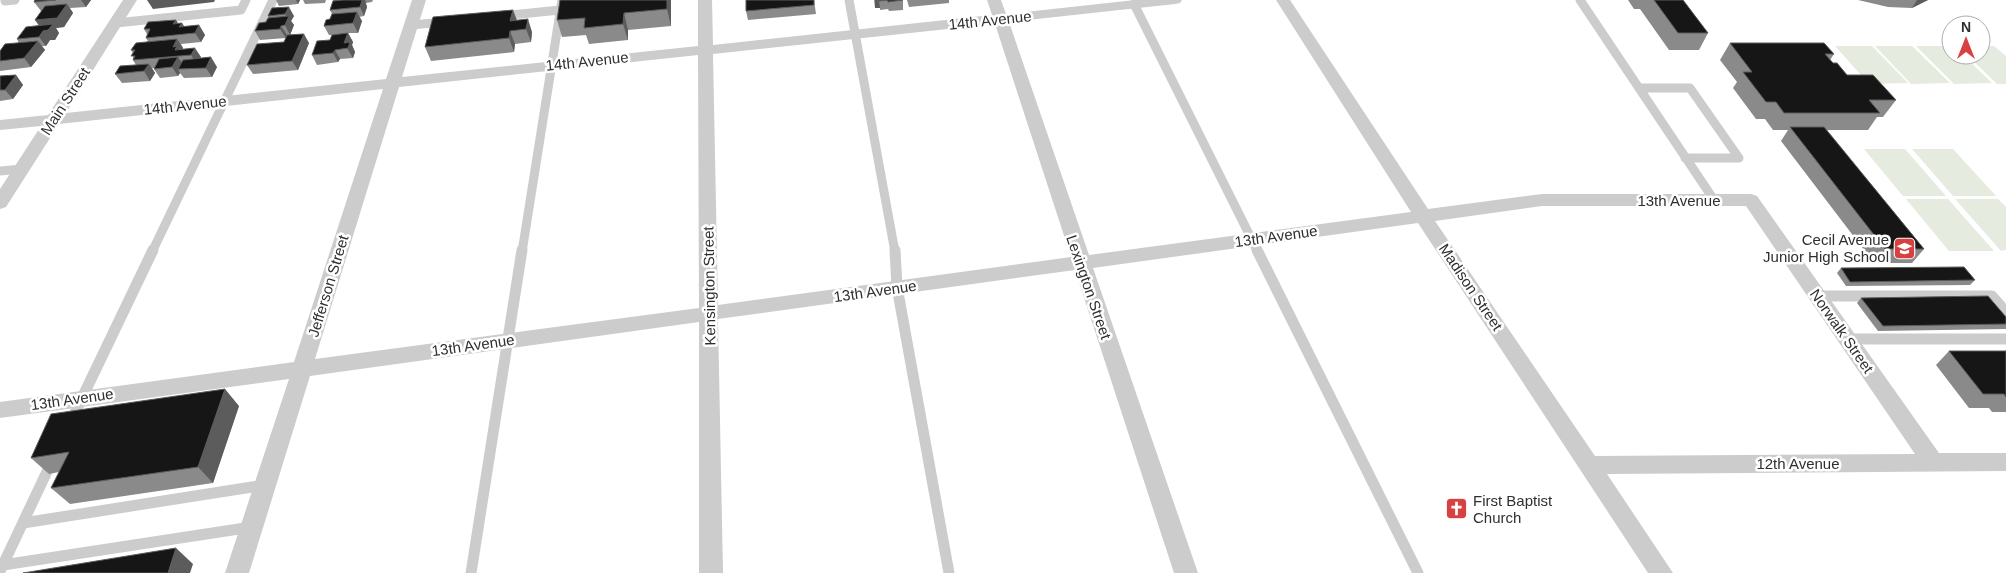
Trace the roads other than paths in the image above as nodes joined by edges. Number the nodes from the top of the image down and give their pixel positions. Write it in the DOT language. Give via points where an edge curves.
graph roads {
  1 [pos="15,0"];
  2 [pos="130,0"];
  3 [pos="246,0"];
  4 [pos="273,0"];
  5 [pos="419,0"];
  6 [pos="562,0"];
  7 [pos="705,0"];
  8 [pos="849,0"];
  9 [pos="994,0"];
  10 [pos="1175,0"];
  11 [pos="1283,0"];
  12 [pos="1580,0"];
  13 [pos="5,1"];
  14 [pos="1134,4"];
  15 [pos="560,10"];
  16 [pos="493,17"];
  17 [pos="1000,19"];
  18 [pos="455,21"];
  19 [pos="116,23"];
  20 [pos="410,25"];
  21 [pos="855,34"];
  22 [pos="705,49"];
  23 [pos="552,65"];
  24 [pos="392,83"];
  25 [pos="1639,88"];
  26 [pos="226,101"];
  27 [pos="54,119"];
  28 [pos="0,125"];
  29 [pos="1685,158"];
  30 [pos="22,169"];
  31 [pos="0,171"];
  32 [pos="1714,200"];
  33 [pos="1751,200"];
  34 [pos="0,203"];
  35 [pos="1423,216"];
  36 [pos="1250,239"];
  37 [pos="1081,262"];
  38 [pos="897,288"];
  39 [pos="1818,296"];
  40 [pos="2006,312"];
  41 [pos="709,313"];
  42 [pos="1848,339"];
  43 [pos="2006,339"];
  44 [pos="508,341"];
  45 [pos="302,368"];
  46 [pos="82,398"];
  47 [pos="0,410"];
  48 [pos="65,435"];
  49 [pos="56,452"];
  50 [pos="1933,462"];
  51 [pos="2006,462"];
  52 [pos="1589,465"];
  53 [pos="265,485"];
  54 [pos="23,523"];
  55 [pos="252,527"];
  56 [pos="1,568"];
  57 [pos="237,573"];
  58 [pos="471,573"];
  59 [pos="711,573"];
  60 [pos="948,573"];
  61 [pos="1186,573"];
  62 [pos="1418,573"];
  63 [pos="1661,573"];
  1 -- 13 [label="lane"];
  2 -- 19 [label="street, Main Street"];
  3 -- 19 [label="lane" via="241,10"];
  4 -- 26 [label="lane"];
  5 -- 20 [label="street, Jefferson Street"];
  6 -- 15 [label="lane"];
  7 -- 22 [label="street, Kensington Street"];
  8 -- 21 [label="lane"];
  9 -- 17 [label="street, Lexington Street"];
  10 -- 14 [label="street, 14th Avenue"];
  11 -- 35 [label="street, Madison Street"];
  12 -- 25 [label="lane"];
  14 -- 17 [label="street, 14th Avenue"];
  14 -- 36 [label="lane"];
  15 -- 16 [label="lane"];
  15 -- 23 [label="lane"];
  17 -- 21 [label="street, 14th Avenue"];
  17 -- 37 [label="street, Lexington Street"];
  18 -- 20 [label="lane"];
  19 -- 27 [label="street, Main Street"];
  20 -- 24 [label="street, Jefferson Street"];
  21 -- 22 [label="street, 14th Avenue"];
  21 -- 38 [label="lane" via="897,260"];
  22 -- 23 [label="street, 14th Avenue"];
  22 -- 41 [label="street, Kensington Street"];
  23 -- 24 [label="street, 14th Avenue"];
  23 -- 44 [label="lane"];
  24 -- 26 [label="street, 14th Avenue"];
  24 -- 45 [label="street, Jefferson Street"];
  25 -- 29 [label="lane"];
  25 -- 29 [label="lane" via="1690,88 1739,158"];
  26 -- 27 [label="street, 14th Avenue"];
  26 -- 46 [label="lane"];
  27 -- 28 [label="street, 14th Avenue"];
  27 -- 30 [label="street, Main Street"];
  29 -- 32 [label="lane"];
  30 -- 31 [label="lane"];
  30 -- 34 [label="street, Main Street"];
  32 -- 33 [label="street, 13th Avenue"];
  32 -- 35 [label="street, 13th Avenue" via="1542,200"];
  33 -- 39 [label="street, Norwalk Street"];
  35 -- 36 [label="street, 13th Avenue"];
  35 -- 52 [label="street, Madison Street"];
  36 -- 37 [label="street, 13th Avenue"];
  36 -- 62 [label="lane"];
  37 -- 38 [label="street, 13th Avenue"];
  37 -- 61 [label="street, Lexington Street"];
  38 -- 41 [label="street, 13th Avenue"];
  38 -- 60 [label="lane"];
  39 -- 40 [label="lane" via="1992,296"];
  39 -- 42 [label="street, Norwalk Street"];
  41 -- 44 [label="street, 13th Avenue"];
  41 -- 59 [label="street, Kensington Street"];
  42 -- 43 [label="lane"];
  42 -- 50 [label="street, Norwalk Street"];
  44 -- 45 [label="street, 13th Avenue"];
  44 -- 58 [label="lane"];
  45 -- 46 [label="street, 13th Avenue"];
  45 -- 53 [label="street, Jefferson Street"];
  46 -- 47 [label="street, 13th Avenue"];
  46 -- 48 [label="lane"];
  49 -- 54 [label="lane"];
  50 -- 51 [label="street, 12th Avenue"];
  50 -- 52 [label="street, 12th Avenue"];
  52 -- 63 [label="street, Madison Street"];
  53 -- 54 [label="lane"];
  53 -- 55 [label="street, Jefferson Street"];
  54 -- 56 [label="lane"];
  55 -- 56 [label="lane"];
  55 -- 57 [label="street, Jefferson Street"];
}
